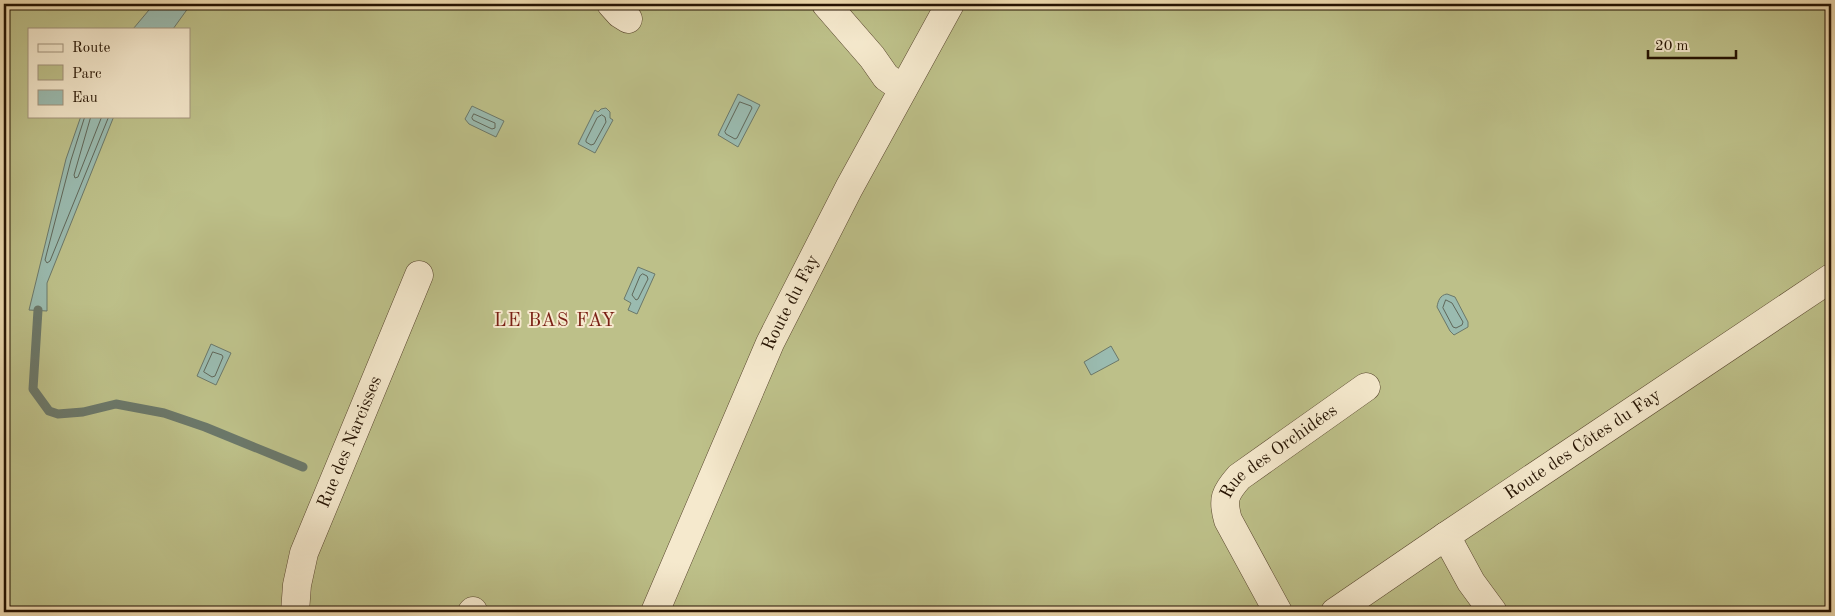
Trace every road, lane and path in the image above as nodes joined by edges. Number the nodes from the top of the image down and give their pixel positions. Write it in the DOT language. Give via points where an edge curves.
graph roads {
  1 [pos="826,4"];
  2 [pos="950,4"];
  3 [pos="903,89"];
  4 [pos="419,275"];
  5 [pos="1831,278"];
  6 [pos="1366,386"];
  7 [pos="1446,536"];
  8 [pos="295,612"];
  9 [pos="655,612"];
  10 [pos="1278,612"];
  11 [pos="1335,612"];
  12 [pos="1493,612"];
  1 -- 3 [label="street" via="886,77"];
  2 -- 3 [label="street, Route du Fay"];
  3 -- 9 [label="street, Route du Fay" via="770,343"];
  4 -- 8 [label="street, Rue des Narcisses" via="304,553 296,586"];
  5 -- 7 [label="street, Route des Côtes du Fay"];
  6 -- 10 [label="street, Rue des Orchidées" via="1239,477 1224,497 1228,520"];
  7 -- 11 [label="street, Route des Côtes du Fay"];
  7 -- 12 [label="street" via="1471,582"];
}
